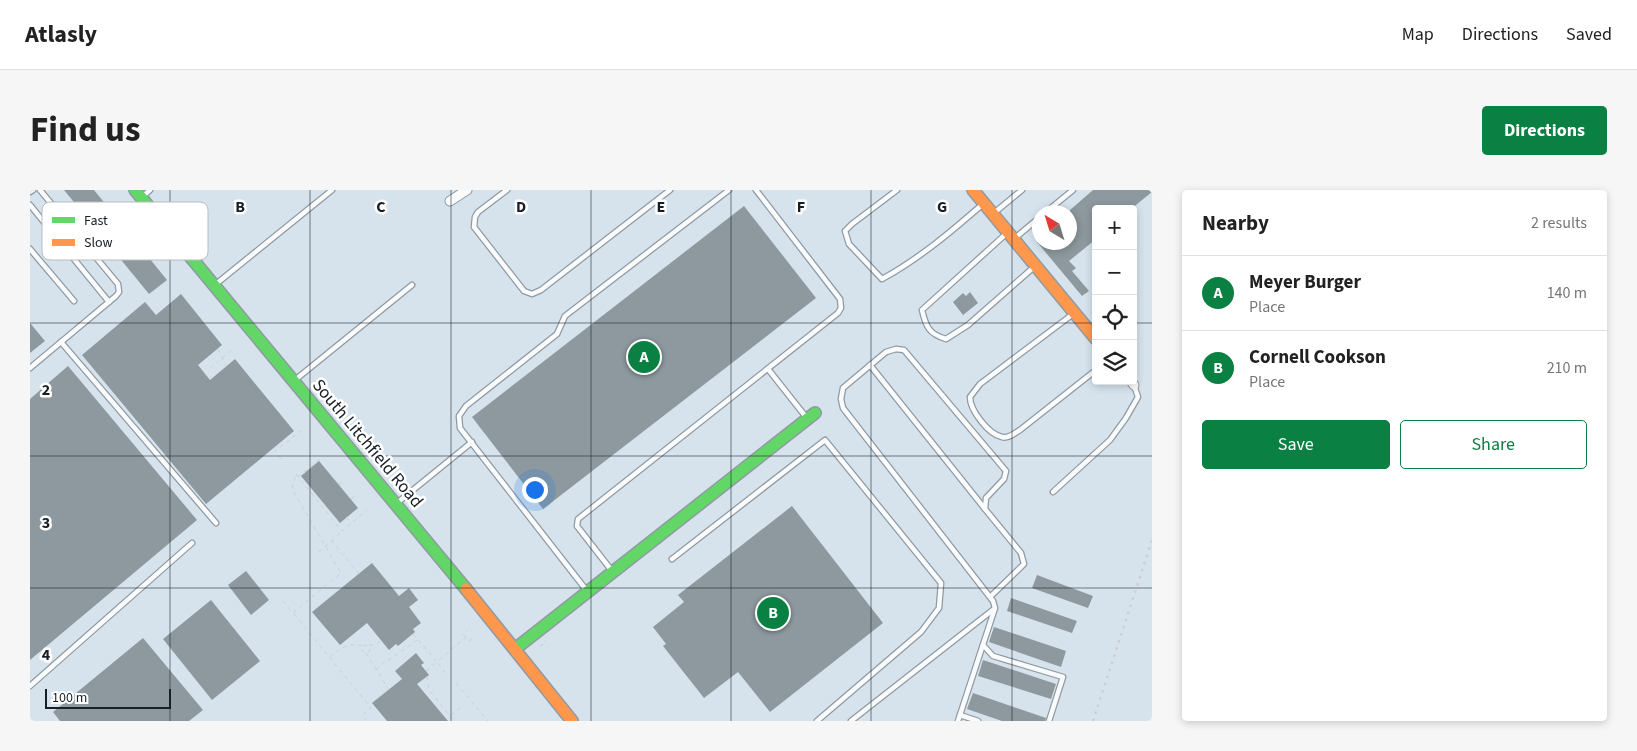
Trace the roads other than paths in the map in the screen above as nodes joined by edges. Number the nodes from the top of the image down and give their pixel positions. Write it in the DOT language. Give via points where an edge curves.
graph roads {
  1 [pos="33,190"];
  2 [pos="40,190"];
  3 [pos="332,190"];
  4 [pos="467,190"];
  5 [pos="507,190"];
  6 [pos="670,190"];
  7 [pos="729,190"];
  8 [pos="756,190"];
  9 [pos="897,190"];
  10 [pos="973,190"];
  11 [pos="1022,190"];
  12 [pos="1073,190"];
  13 [pos="30,192"];
  14 [pos="142,192"];
  15 [pos="450,201"];
  16 [pos="50,202"];
  17 [pos="150,202"];
  18 [pos="984,203"];
  19 [pos="30,205"];
  20 [pos="1055,205"];
  21 [pos="993,214"];
  22 [pos="42,220"];
  23 [pos="1032,223"];
  24 [pos="1010,236"];
  25 [pos="30,249"];
  26 [pos="75,260"];
  27 [pos="98,260"];
  28 [pos="194,260"];
  29 [pos="1036,266"];
  30 [pos="412,284"];
  31 [pos="214,286"];
  32 [pos="74,301"];
  33 [pos="109,302"];
  34 [pos="1074,313"];
  35 [pos="1092,334"];
  36 [pos="61,342"];
  37 [pos="870,365"];
  38 [pos="30,368"];
  39 [pos="768,369"];
  40 [pos="1092,373"];
  41 [pos="294,381"];
  42 [pos="1134,385"];
  43 [pos="811,416"];
  44 [pos="472,442"];
  45 [pos="1053,492"];
  46 [pos="396,504"];
  47 [pos="985,509"];
  48 [pos="216,523"];
  49 [pos="192,543"];
  50 [pos="672,559"];
  51 [pos="613,572"];
  52 [pos="588,592"];
  53 [pos="990,596"];
  54 [pos="994,608"];
  55 [pos="983,645"];
  56 [pos="515,649"];
  57 [pos="30,686"];
  58 [pos="960,715"];
  59 [pos="572,721"];
  60 [pos="818,721"];
  61 [pos="851,721"];
  62 [pos="958,721"];
  63 [pos="978,721"];
  64 [pos="1049,721"];
  1 -- 13 [label="lane"];
  2 -- 16 [label="lane"];
  3 -- 31 [label="lane"];
  4 -- 15 [label="street"];
  5 -- 6 [label="lane" via="478,212 474,227 524,291 532,294"];
  7 -- 44 [label="lane" via="565,316 557,334 466,406 459,416 460,428"];
  8 -- 39 [label="lane" via="829,282 840,299 841,308 838,314"];
  9 -- 18 [label="lane" via="845,231 849,244 882,279 940,240"];
  10 -- 18 [label="main road"];
  11 -- 21 [label="lane"];
  12 -- 20 [label="lane"];
  14 -- 17 [label="main road, South Litchfield Road"];
  18 -- 21 [label="main road"];
  19 -- 22 [label="lane"];
  21 -- 24 [label="main road"];
  23 -- 24 [label="lane"];
  24 -- 29 [label="main road"];
  24 -- 29 [label="lane" via="922,310 926,326 936,336 946,339 968,325"];
  25 -- 32 [label="lane"];
  26 -- 33 [label="lane"];
  27 -- 33 [label="lane" via="118,284 119,292"];
  28 -- 31 [label="main road, South Litchfield Road"];
  29 -- 34 [label="main road"];
  30 -- 41 [label="lane"];
  31 -- 41 [label="main road, South Litchfield Road"];
  33 -- 36 [label="lane"];
  34 -- 35 [label="main road"];
  34 -- 40 [label="lane" via="980,384 970,397 970,404 992,433 1003,438 1020,430"];
  36 -- 38 [label="lane"];
  36 -- 48 [label="lane"];
  37 -- 47 [label="lane"];
  37 -- 47 [label="lane" via="886,352 904,350 1006,471 1004,479 986,498"];
  37 -- 53 [label="lane" via="843,388 842,408"];
  39 -- 43 [label="lane"];
  39 -- 51 [label="lane" via="578,519 577,526"];
  41 -- 46 [label="main road, South Litchfield Road"];
  42 -- 45 [label="lane" via="1138,398 1110,440"];
  43 -- 51 [label="main road"];
  44 -- 46 [label="lane"];
  44 -- 52 [label="lane"];
  46 -- 56 [label="main road, South Litchfield Road"];
  47 -- 53 [label="lane" via="1022,553 1024,564"];
  49 -- 57 [label="lane"];
  50 -- 60 [label="lane" via="825,440 941,583 939,608 921,632"];
  51 -- 52 [label="main road"];
  52 -- 56 [label="main road"];
  53 -- 54 [label="lane"];
  54 -- 55 [label="lane"];
  54 -- 61 [label="lane"];
  55 -- 58 [label="lane"];
  55 -- 64 [label="lane" via="993,656 1062,678"];
  56 -- 59 [label="main road, South Litchfield Road"];
  58 -- 62 [label="lane"];
  58 -- 63 [label="lane"];
}
